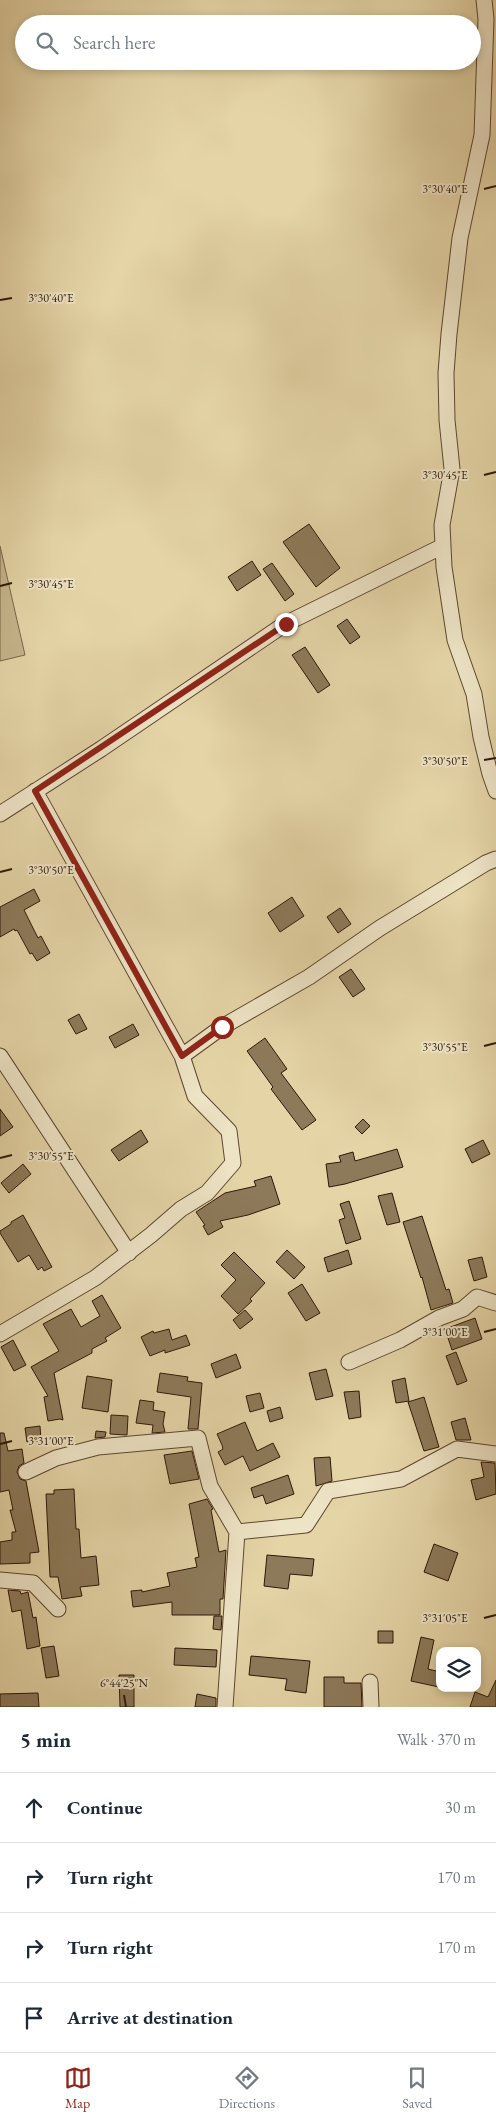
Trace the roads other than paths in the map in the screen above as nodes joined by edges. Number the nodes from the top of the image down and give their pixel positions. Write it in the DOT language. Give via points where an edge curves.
graph roads {
  1 [pos="484,0"];
  2 [pos="443,546"];
  3 [pos="35,791"];
  4 [pos="496,791"];
  5 [pos="0,814"];
  6 [pos="496,859"];
  7 [pos="0,1056"];
  8 [pos="182,1056"];
  9 [pos="129,1253"];
  10 [pos="496,1303"];
  11 [pos="0,1334"];
  12 [pos="349,1362"];
  13 [pos="496,1454"];
  14 [pos="26,1472"];
  15 [pos="237,1532"];
  16 [pos="0,1580"];
  17 [pos="58,1609"];
  18 [pos="370,1682"];
  19 [pos="226,1707"];
  20 [pos="371,1707"];
  1 -- 2 [label="street" via="482,135 460,238 449,334 447,420 452,469 442,525"];
  2 -- 3 [label="street" via="286,624"];
  2 -- 4 [label="street" via="455,640 474,694 483,746"];
  3 -- 5 [label="street"];
  3 -- 8 [label="street"];
  6 -- 8 [label="street" via="380,928 309,977 222,1027"];
  7 -- 9 [label="street"];
  8 -- 9 [label="street" via="195,1096 229,1131 233,1163 207,1193 181,1209"];
  9 -- 11 [label="street" via="95,1278"];
  10 -- 12 [label="street" via="477,1297 463,1310"];
  13 -- 15 [label="street" via="457,1449 401,1479 328,1491 306,1525"];
  14 -- 15 [label="street" via="56,1458 98,1447 198,1438 210,1486"];
  15 -- 19 [label="street"];
  16 -- 17 [label="street" via="33,1583"];
  18 -- 20 [label="street"];
}
